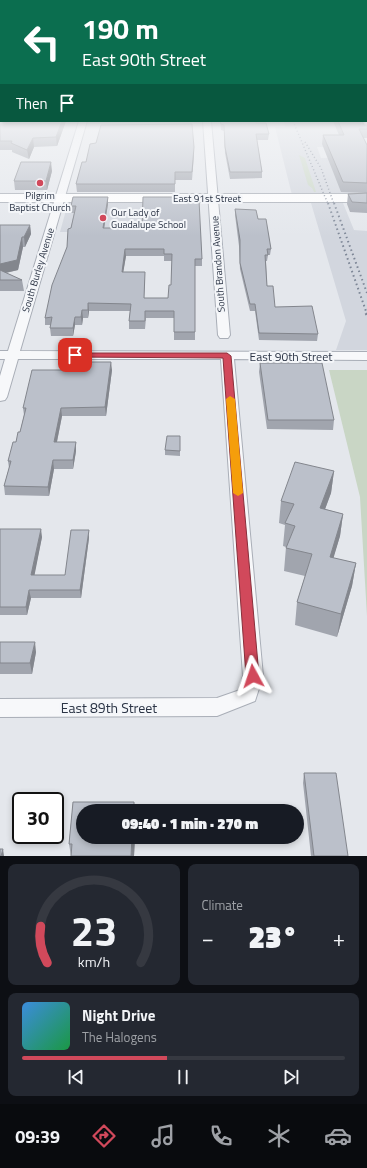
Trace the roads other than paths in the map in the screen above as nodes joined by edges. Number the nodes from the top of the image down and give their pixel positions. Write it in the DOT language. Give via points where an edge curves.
graph roads {
  1 [pos="72,156"];
  2 [pos="210,156"];
  3 [pos="0,198"];
  4 [pos="59,198"];
  5 [pos="213,198"];
  6 [pos="367,198"];
  7 [pos="224,335"];
  8 [pos="6,355"];
  9 [pos="227,356"];
  10 [pos="367,356"];
  11 [pos="0,397"];
  12 [pos="0,708"];
  1 -- 4 [label="street, South Burley Avenue"];
  2 -- 5 [label="street, South Brandon Avenue"];
  3 -- 4 [label="street, East 91st Street"];
  4 -- 5 [label="street, East 91st Street"];
  4 -- 8 [label="street, South Burley Avenue"];
  5 -- 6 [label="street, East 91st Street"];
  5 -- 7 [label="street, South Brandon Avenue"];
  8 -- 9 [label="street, East 90th Street"];
  8 -- 11 [label="street, South Burley Avenue"];
  9 -- 10 [label="street, East 90th Street"];
  9 -- 12 [label="street, East 89th Street" via="253,676 248,695 218,707"];
}
